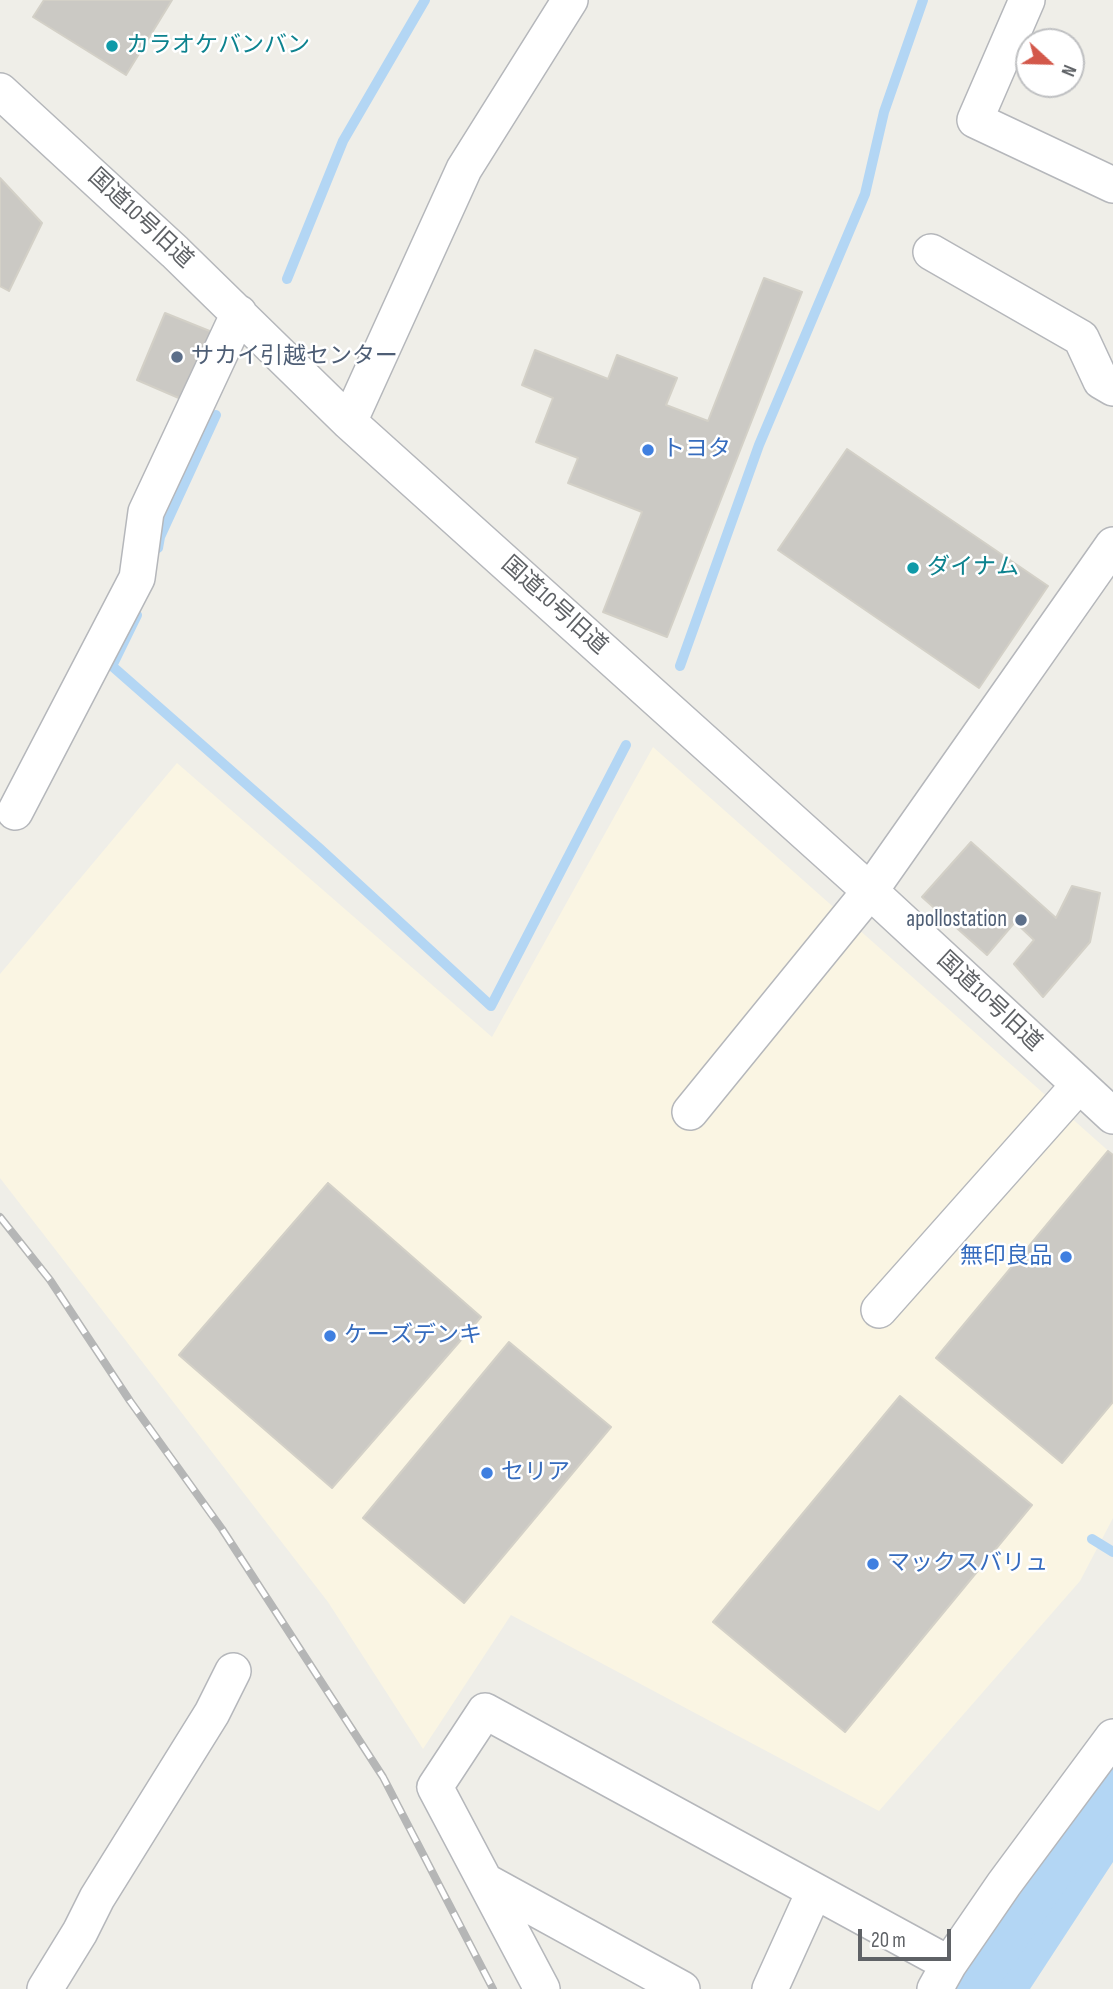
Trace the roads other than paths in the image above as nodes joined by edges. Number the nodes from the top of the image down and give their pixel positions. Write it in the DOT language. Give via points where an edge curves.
graph roads {
  1 [pos="570,0"];
  2 [pos="1027,0"];
  3 [pos="0,91"];
  4 [pos="1113,185"];
  5 [pos="931,252"];
  6 [pos="239,313"];
  7 [pos="1113,388"];
  8 [pos="349,422"];
  9 [pos="1113,545"];
  10 [pos="15,812"];
  11 [pos="870,891"];
  12 [pos="1079,1085"];
  13 [pos="690,1112"];
  14 [pos="1113,1116"];
  15 [pos="879,1310"];
  16 [pos="233,1671"];
  17 [pos="1113,1737"];
  18 [pos="485,1881"];
  19 [pos="814,1892"];
  20 [pos="942,1976"];
  21 [pos="45,1989"];
  22 [pos="542,1989"];
  23 [pos="682,1989"];
  24 [pos="770,1989"];
  1 -- 8 [label="street" via="464,169"];
  2 -- 4 [label="street" via="975,120"];
  3 -- 6 [label="street, 国道10号旧道"];
  5 -- 7 [label="street" via="1081,338 1101,381"];
  6 -- 8 [label="street, 国道10号旧道"];
  6 -- 10 [label="street" via="146,512 137,578"];
  8 -- 11 [label="street, 国道10号旧道"];
  9 -- 11 [label="street"];
  11 -- 12 [label="street, 国道10号旧道"];
  11 -- 13 [label="street"];
  12 -- 14 [label="street, 国道10号旧道"];
  12 -- 15 [label="street"];
  16 -- 21 [label="street"];
  17 -- 20 [label="street"];
  18 -- 19 [label="street" via="435,1787 485,1711"];
  18 -- 22 [label="street"];
  18 -- 23 [label="street"];
  19 -- 20 [label="street"];
  19 -- 24 [label="street"];
}
